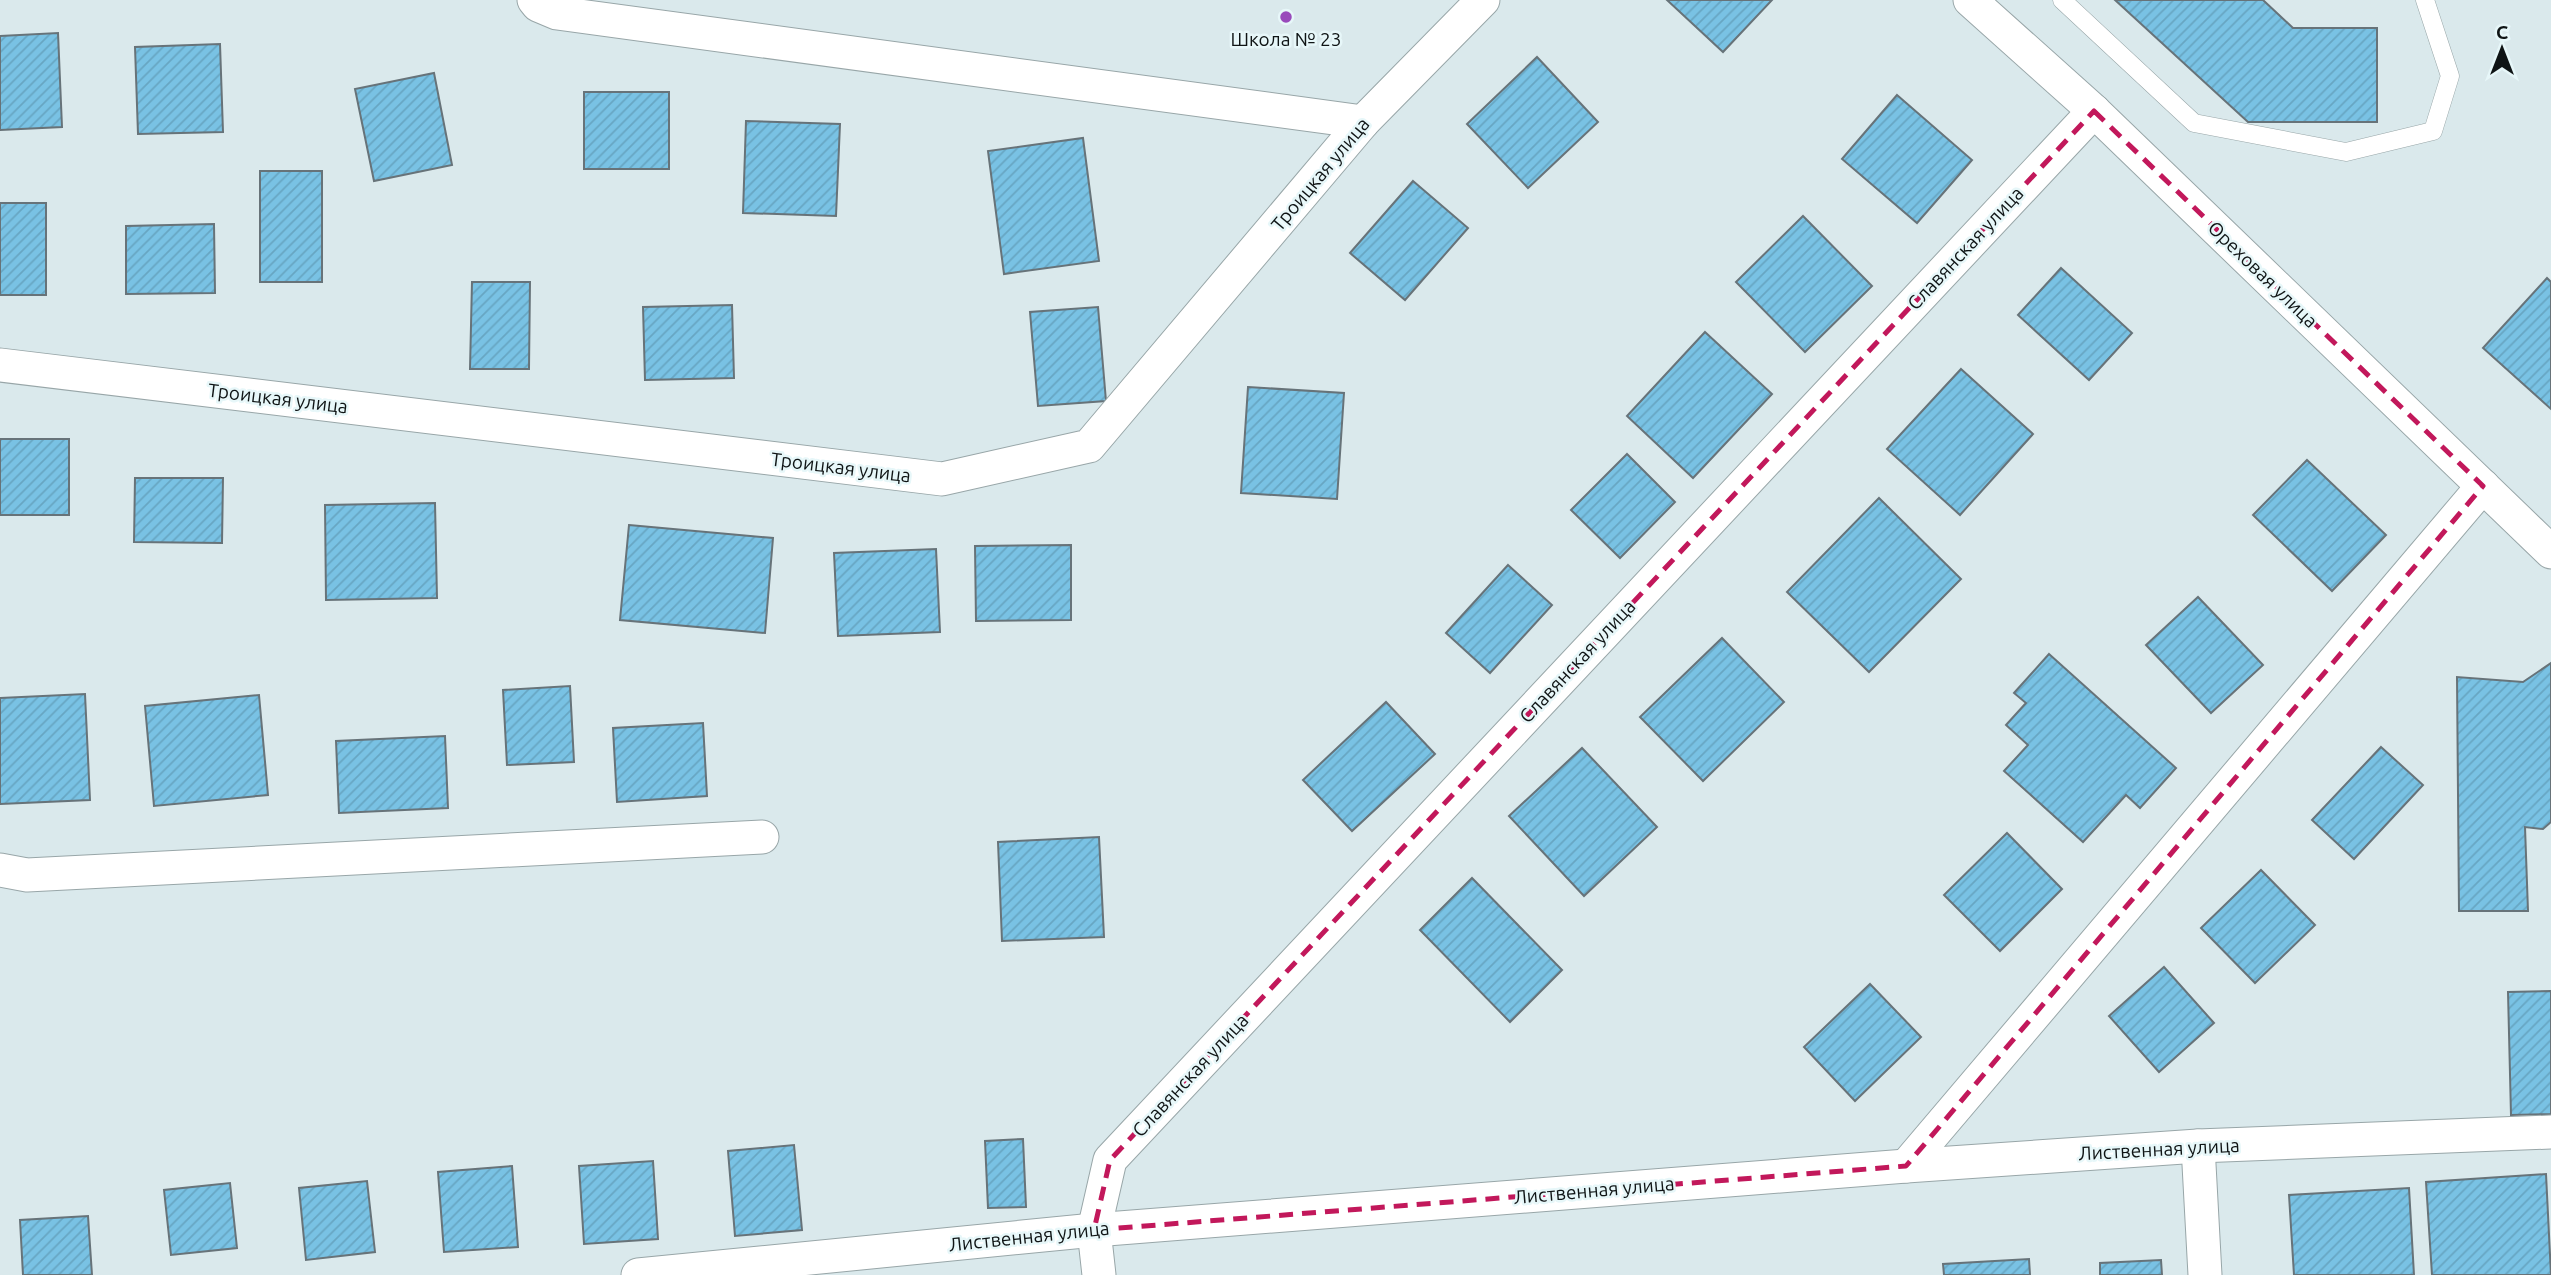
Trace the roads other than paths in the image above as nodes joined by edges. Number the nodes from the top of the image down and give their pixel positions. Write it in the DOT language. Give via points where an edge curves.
graph roads {
  1 [pos="534,0"];
  2 [pos="1483,0"];
  3 [pos="1970,0"];
  4 [pos="2063,0"];
  5 [pos="2426,0"];
  6 [pos="2094,111"];
  7 [pos="1363,122"];
  8 [pos="0,365"];
  9 [pos="2483,486"];
  10 [pos="2551,552"];
  11 [pos="762,836"];
  12 [pos="0,870"];
  13 [pos="2551,1132"];
  14 [pos="2198,1146"];
  15 [pos="1906,1166"];
  16 [pos="1094,1230"];
  17 [pos="638,1275"];
  18 [pos="1099,1275"];
  19 [pos="2206,1275"];
  1 -- 7 [label="street" via="557,13"];
  2 -- 7 [label="street, Троицкая улица"];
  3 -- 6 [label="street, Ореховая улица"];
  4 -- 5 [label="lane" via="2194,123 2346,152 2433,131 2450,76"];
  6 -- 9 [label="street, Ореховая улица"];
  6 -- 16 [label="street, Славянская улица" via="1110,1160"];
  7 -- 8 [label="street, Троицкая улица" via="1089,446 942,479"];
  9 -- 10 [label="street, Ореховая улица"];
  9 -- 15 [label="street"];
  11 -- 12 [label="street" via="27,875"];
  13 -- 14 [label="street, Лиственная улица"];
  14 -- 15 [label="street, Лиственная улица"];
  14 -- 19 [label="street"];
  15 -- 16 [label="street, Лиственная улица"];
  16 -- 17 [label="street, Лиственная улица"];
  16 -- 18 [label="street, Славянская улица"];
}
